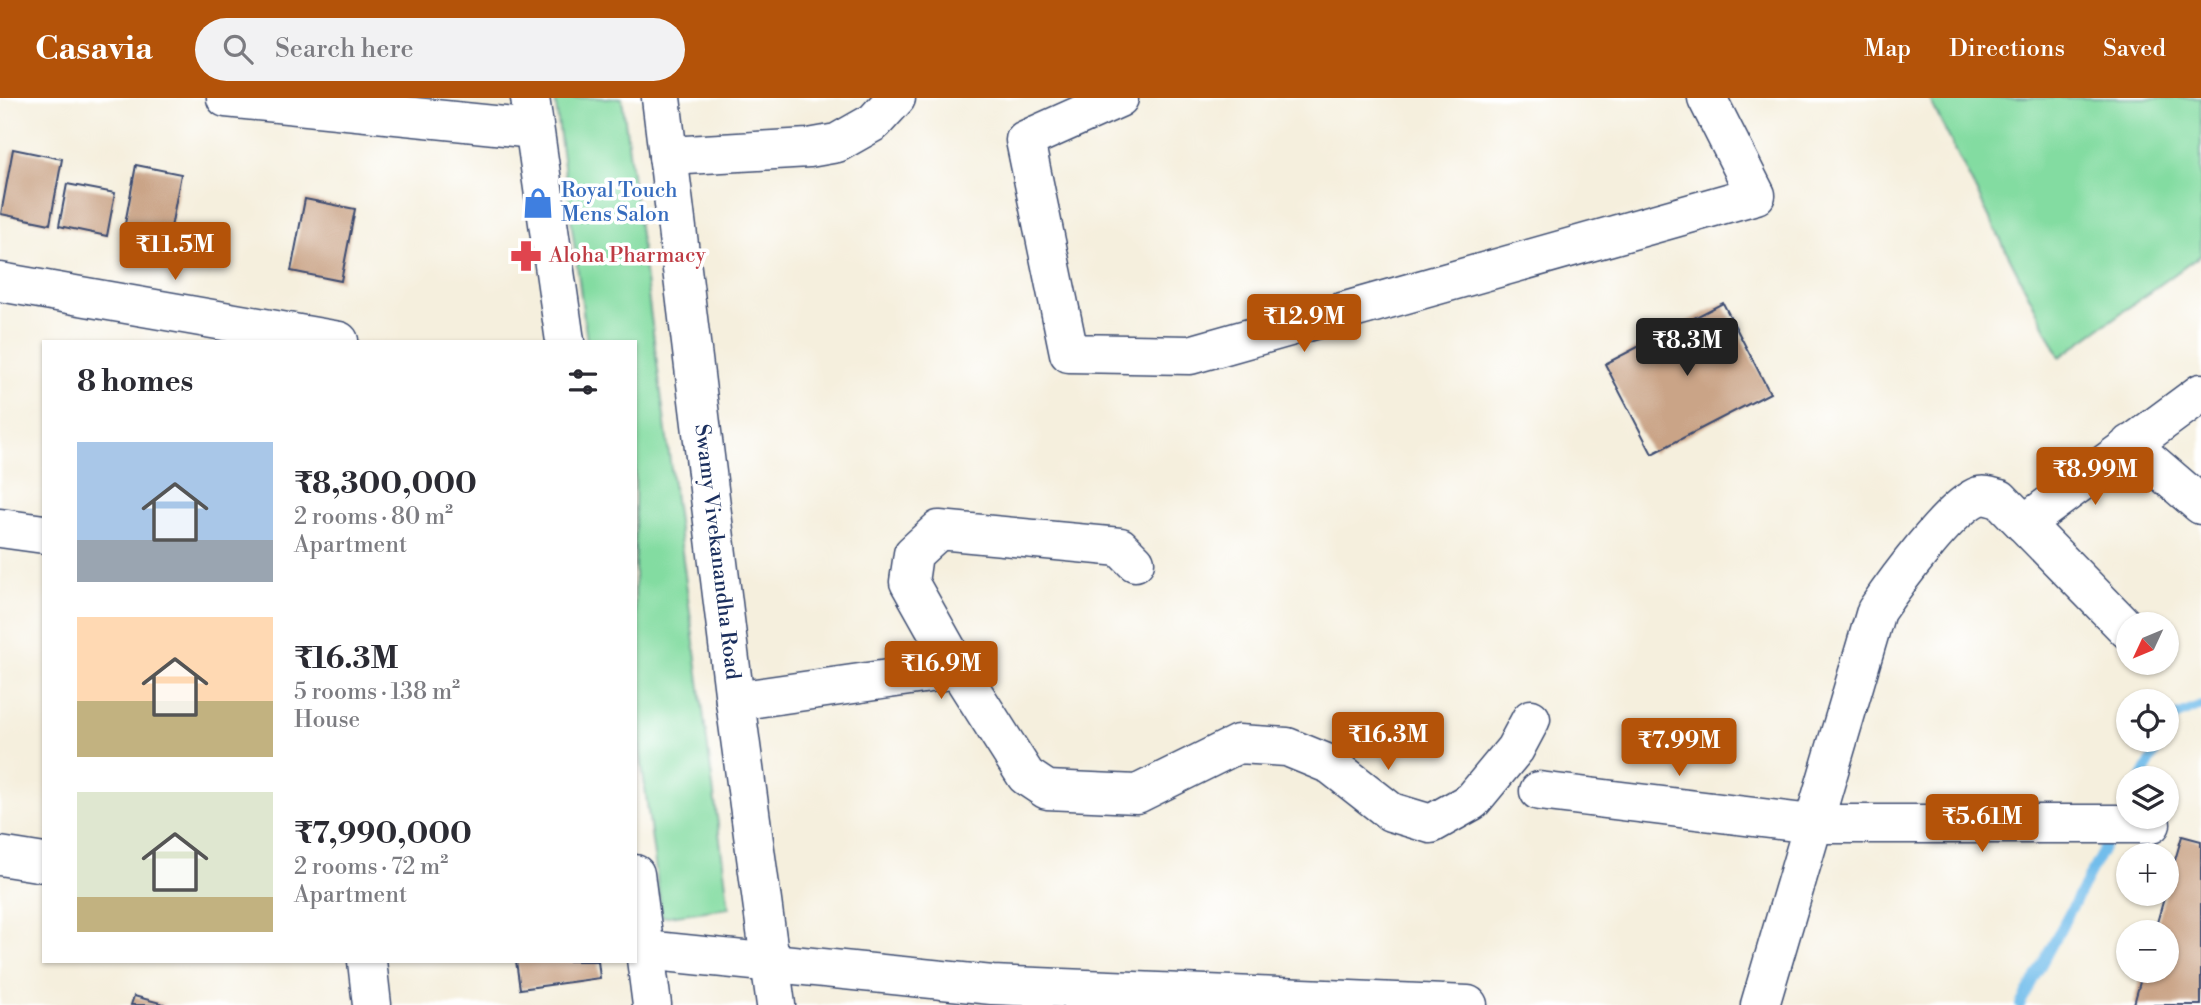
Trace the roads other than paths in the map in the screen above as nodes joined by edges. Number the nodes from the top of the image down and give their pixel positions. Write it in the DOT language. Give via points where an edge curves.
graph roads {
  1 [pos="226,98"];
  2 [pos="660,98"];
  3 [pos="896,98"];
  4 [pos="1119,98"];
  5 [pos="1707,98"];
  6 [pos="532,113"];
  7 [pos="668,156"];
  8 [pos="0,282"];
  9 [pos="333,340"];
  10 [pos="565,340"];
  11 [pos="2201,393"];
  12 [pos="2130,444"];
  13 [pos="2201,505"];
  14 [pos="2024,524"];
  15 [pos="0,528"];
  16 [pos="42,534"];
  17 [pos="1135,562"];
  18 [pos="2116,618"];
  19 [pos="958,669"];
  20 [pos="736,701"];
  21 [pos="1531,719"];
  22 [pos="1539,791"];
  23 [pos="1812,824"];
  24 [pos="2116,824"];
  25 [pos="0,856"];
  26 [pos="42,863"];
  27 [pos="637,889"];
  28 [pos="645,950"];
  29 [pos="367,963"];
  30 [pos="772,964"];
  31 [pos="993,995"];
  32 [pos="372,1005"];
  33 [pos="652,1005"];
  34 [pos="776,1005"];
  35 [pos="1468,1005"];
  36 [pos="1760,1005"];
  1 -- 6 [label="street"];
  2 -- 7 [label="street, Swamy Vivekanandha Road"];
  3 -- 7 [label="street" via="874,122 838,143"];
  4 -- 5 [label="street" via="1025,140 1069,353 1190,355 1756,195"];
  6 -- 10 [label="street"];
  7 -- 20 [label="street, Swamy Vivekanandha Road"];
  8 -- 9 [label="street"];
  11 -- 12 [label="street"];
  12 -- 13 [label="street"];
  12 -- 14 [label="street"];
  14 -- 18 [label="street"];
  14 -- 23 [label="street" via="2000,499 1980,495 1961,506 1899,577 1876,611"];
  15 -- 16 [label="street"];
  17 -- 19 [label="street" via="1120,547 939,530 913,554 909,582"];
  19 -- 20 [label="street"];
  19 -- 21 [label="street" via="1026,776 1047,790 1137,794 1238,744 1287,747 1331,765 1391,812 1431,824 1472,801 1515,749"];
  20 -- 30 [label="street, Swamy Vivekanandha Road"];
  22 -- 23 [label="street"];
  23 -- 24 [label="street"];
  23 -- 36 [label="street"];
  25 -- 26 [label="street"];
  27 -- 28 [label="street"];
  28 -- 30 [label="street"];
  28 -- 33 [label="street"];
  29 -- 32 [label="street"];
  30 -- 31 [label="street"];
  30 -- 34 [label="street, Swamy Vivekanandha Road"];
  31 -- 35 [label="street"];
}
